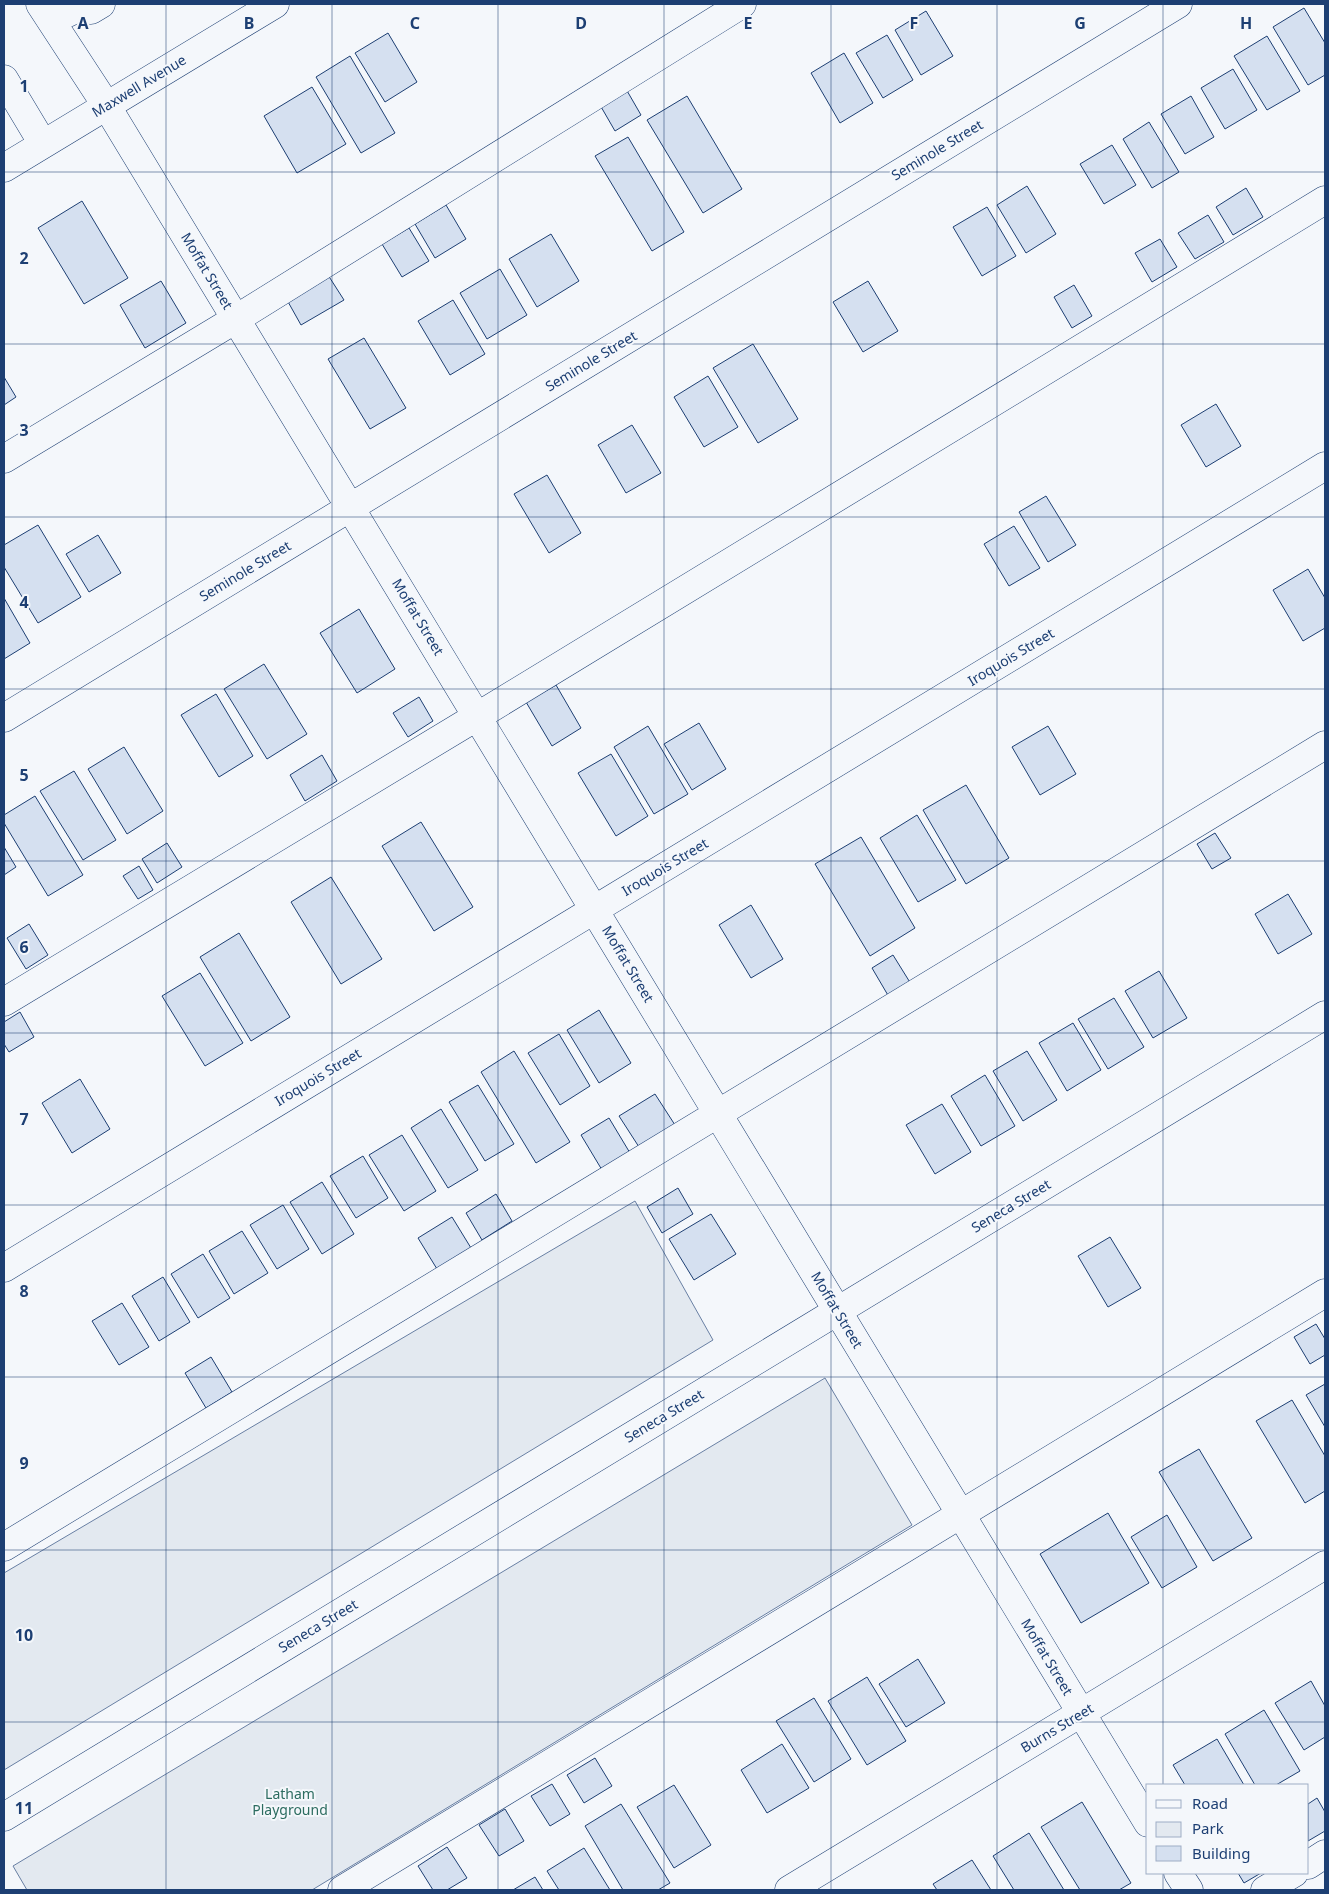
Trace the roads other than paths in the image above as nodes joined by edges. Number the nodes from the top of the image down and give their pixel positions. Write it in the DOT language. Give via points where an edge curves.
graph roads {
  1 [pos="275,4"];
  2 [pos="742,4"];
  3 [pos="1178,4"];
  4 [pos="85,5"];
  5 [pos="46,12"];
  6 [pos="4,79"];
  7 [pos="106,105"];
  8 [pos="43,144"];
  9 [pos="4,168"];
  10 [pos="1325,200"];
  11 [pos="236,319"];
  12 [pos="4,459"];
  13 [pos="1325,466"];
  14 [pos="351,507"];
  15 [pos="478,716"];
  16 [pos="4,718"];
  17 [pos="1325,745"];
  18 [pos="595,910"];
  19 [pos="4,1002"];
  20 [pos="1325,1015"];
  21 [pos="718,1113"];
  22 [pos="4,1268"];
  23 [pos="1325,1293"];
  24 [pos="838,1311"];
  25 [pos="961,1515"];
  26 [pos="4,1547"];
  27 [pos="1325,1565"];
  28 [pos="1081,1713"];
  29 [pos="4,1817"];
  30 [pos="1146,1820"];
  31 [pos="1325,1854"];
  32 [pos="1309,1863"];
  33 [pos="1179,1874"];
  34 [pos="1292,1874"];
  35 [pos="342,1890"];
  36 [pos="789,1890"];
  37 [pos="1189,1890"];
  38 [pos="1265,1890"];
  1 -- 7 [label="street, Maxwell Avenue"];
  2 -- 11 [label="street"];
  3 -- 14 [label="street, Seminole Street"];
  4 -- 5 [label="street"];
  5 -- 7 [label="street, Moffat Street"];
  6 -- 8 [label="street"];
  7 -- 8 [label="street, Maxwell Avenue"];
  7 -- 11 [label="street, Moffat Street"];
  8 -- 9 [label="street, Maxwell Avenue"];
  10 -- 15 [label="street"];
  11 -- 12 [label="street"];
  11 -- 14 [label="street, Moffat Street"];
  13 -- 18 [label="street, Iroquois Street"];
  14 -- 15 [label="street, Moffat Street"];
  14 -- 16 [label="street, Seminole Street"];
  15 -- 18 [label="street, Moffat Street"];
  15 -- 19 [label="street"];
  17 -- 21 [label="street"];
  18 -- 21 [label="street, Moffat Street"];
  18 -- 22 [label="street, Iroquois Street"];
  20 -- 24 [label="street, Seneca Street"];
  21 -- 24 [label="street, Moffat Street"];
  21 -- 26 [label="street"];
  23 -- 25 [label="street"];
  24 -- 25 [label="street, Moffat Street"];
  24 -- 29 [label="street, Seneca Street"];
  25 -- 28 [label="street, Moffat Street"];
  25 -- 35 [label="street"];
  27 -- 28 [label="street, Burns Street"];
  28 -- 30 [label="street, Moffat Street"];
  28 -- 36 [label="street, Burns Street"];
  31 -- 32 [label="street"];
  33 -- 37 [label="street"];
  34 -- 38 [label="street"];
}
